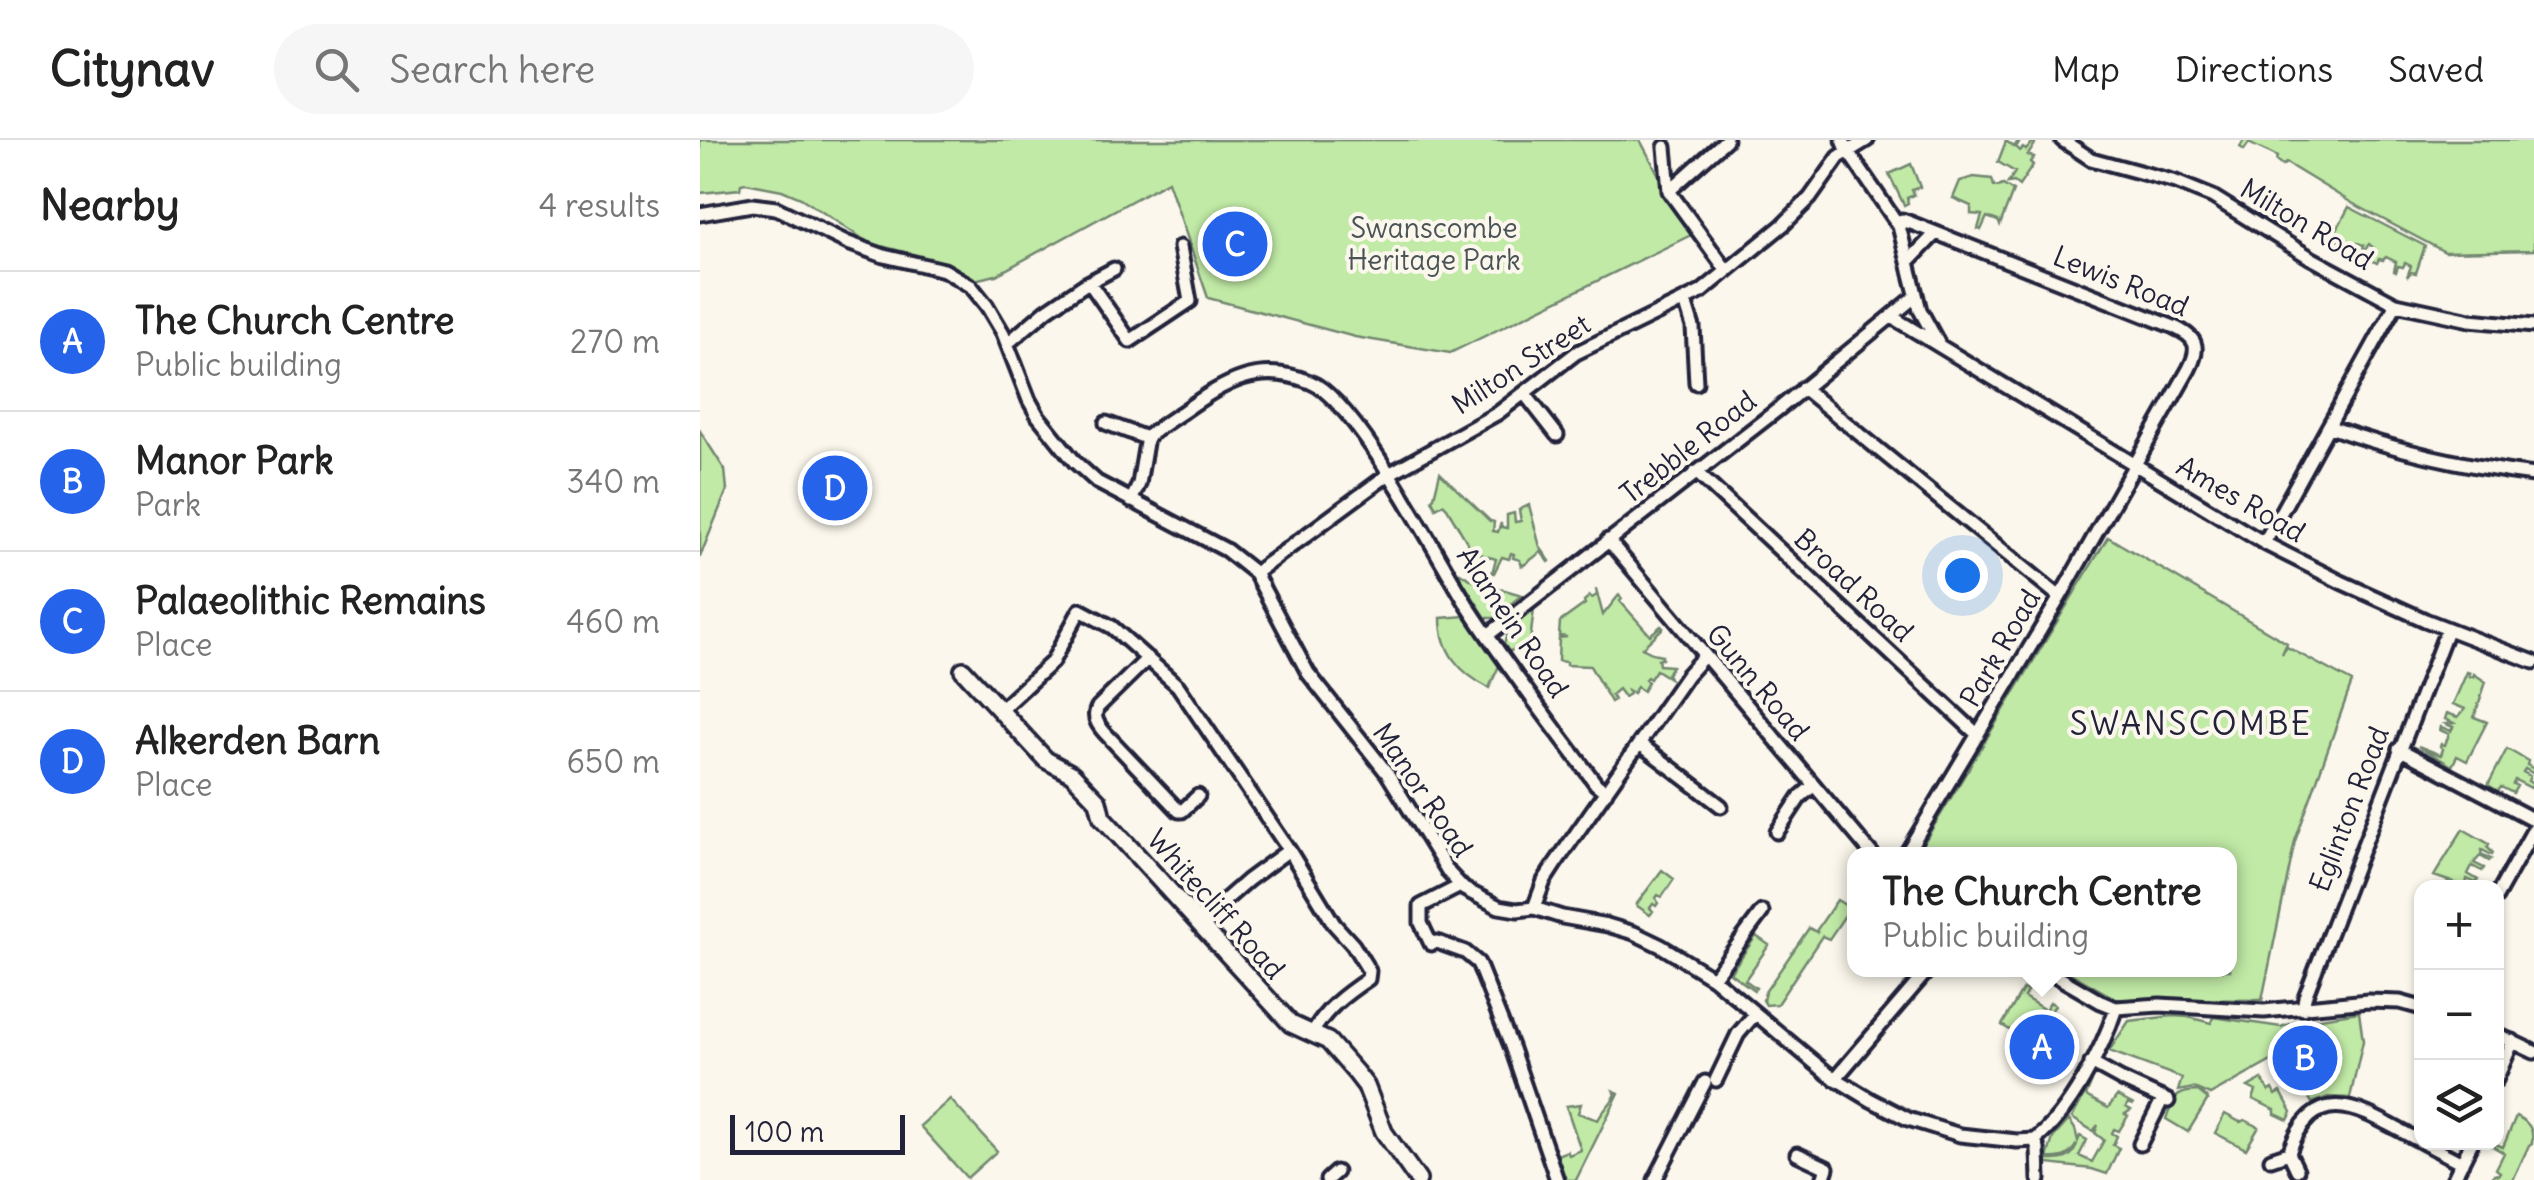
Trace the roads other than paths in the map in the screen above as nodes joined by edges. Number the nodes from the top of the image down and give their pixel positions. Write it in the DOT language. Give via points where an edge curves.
graph roads {
  1 [pos="1726,140"];
  2 [pos="1866,140"];
  3 [pos="2062,140"];
  4 [pos="1845,145"];
  5 [pos="1665,147"];
  6 [pos="1669,190"];
  7 [pos="700,214"];
  8 [pos="1897,222"];
  9 [pos="1936,232"];
  10 [pos="1180,247"];
  11 [pos="1909,261"];
  12 [pos="1114,270"];
  13 [pos="1727,271"];
  14 [pos="1089,282"];
  15 [pos="1916,296"];
  16 [pos="1685,301"];
  17 [pos="2396,304"];
  18 [pos="1892,318"];
  19 [pos="2534,326"];
  20 [pos="1008,342"];
  21 [pos="1940,346"];
  22 [pos="1696,382"];
  23 [pos="1803,388"];
  24 [pos="1525,394"];
  25 [pos="1106,423"];
  26 [pos="2330,427"];
  27 [pos="1557,434"];
  28 [pos="1146,438"];
  29 [pos="2135,466"];
  30 [pos="1696,472"];
  31 [pos="1389,474"];
  32 [pos="2534,475"];
  33 [pos="1130,500"];
  34 [pos="1608,540"];
  35 [pos="2264,543"];
  36 [pos="1256,573"];
  37 [pos="2060,597"];
  38 [pos="2447,630"];
  39 [pos="1488,635"];
  40 [pos="1704,656"];
  41 [pos="1148,658"];
  42 [pos="2534,662"];
  43 [pos="963,670"];
  44 [pos="1000,710"];
  45 [pos="1978,735"];
  46 [pos="1640,744"];
  47 [pos="2400,749"];
  48 [pos="1813,786"];
  49 [pos="1606,792"];
  50 [pos="1198,796"];
  51 [pos="1721,806"];
  52 [pos="2534,820"];
  53 [pos="2534,829"];
  54 [pos="1777,832"];
  55 [pos="1866,847"];
  56 [pos="1910,847"];
  57 [pos="1290,850"];
  58 [pos="2504,883"];
  59 [pos="1460,886"];
  60 [pos="1534,908"];
  61 [pos="1762,912"];
  62 [pos="1199,923"];
  63 [pos="1922,977"];
  64 [pos="2058,977"];
  65 [pos="1713,978"];
  66 [pos="2414,1006"];
  67 [pos="2116,1008"];
  68 [pos="2303,1008"];
  69 [pos="1755,1014"];
  70 [pos="1312,1034"];
  71 [pos="2504,1038"];
  72 [pos="2512,1041"];
  73 [pos="2534,1052"];
  74 [pos="2504,1060"];
  75 [pos="2091,1063"];
  76 [pos="1836,1078"];
  77 [pos="2159,1078"];
  78 [pos="2161,1098"];
  79 [pos="2414,1138"];
  80 [pos="2035,1140"];
  81 [pos="2140,1144"];
  82 [pos="2437,1150"];
  83 [pos="2468,1150"];
  84 [pos="2289,1153"];
  85 [pos="1796,1154"];
  86 [pos="2271,1160"];
  87 [pos="2462,1163"];
  88 [pos="2298,1170"];
  89 [pos="1418,1180"];
  90 [pos="1558,1180"];
  91 [pos="1655,1180"];
  92 [pos="1823,1180"];
  93 [pos="2039,1180"];
  94 [pos="2453,1180"];
  1 -- 6 [label="street"];
  2 -- 4 [label="street"];
  3 -- 17 [label="street, Milton Road" via="2091,159 2213,197"];
  4 -- 8 [label="street"];
  4 -- 13 [label="street, Milton Street" via="1801,208"];
  5 -- 6 [label="street"];
  6 -- 13 [label="street"];
  7 -- 20 [label="street, Manor Road" via="769,206 863,249 949,272 980,295"];
  8 -- 9 [label="street, Lewis Road"];
  8 -- 11 [label="street"];
  9 -- 11 [label="street"];
  9 -- 29 [label="street, Lewis Road" via="2192,337 2193,362"];
  10 -- 14 [label="street" via="1190,302 1130,341"];
  11 -- 15 [label="street"];
  12 -- 14 [label="street"];
  13 -- 16 [label="street, Milton Street"];
  14 -- 20 [label="street"];
  15 -- 18 [label="street, Trebble Road"];
  15 -- 21 [label="street"];
  16 -- 22 [label="street"];
  16 -- 24 [label="street, Milton Street" via="1584,348"];
  17 -- 19 [label="street, Milton Road"];
  17 -- 26 [label="street"];
  18 -- 21 [label="street, Ames Road"];
  18 -- 23 [label="street, Trebble Road"];
  20 -- 33 [label="street, Manor Road" via="1029,400 1054,439 1097,482"];
  21 -- 29 [label="street, Ames Road"];
  23 -- 30 [label="street, Trebble Road"];
  23 -- 37 [label="street"];
  24 -- 27 [label="street"];
  24 -- 31 [label="street, Milton Street"];
  25 -- 28 [label="street"];
  26 -- 32 [label="street" via="2434,459"];
  26 -- 35 [label="street"];
  28 -- 31 [label="street, Alamein Road" via="1231,381 1282,374 1328,392"];
  28 -- 33 [label="street"];
  29 -- 35 [label="street, Ames Road"];
  29 -- 37 [label="street, Park Road"];
  30 -- 34 [label="street, Trebble Road"];
  30 -- 45 [label="street, Broad Road"];
  31 -- 36 [label="street, Milton Street"];
  31 -- 39 [label="street, Alamein Road"];
  33 -- 36 [label="street, Manor Road"];
  34 -- 39 [label="street, Trebble Road"];
  34 -- 40 [label="street, Gunn Road"];
  35 -- 38 [label="street, Ames Road"];
  36 -- 59 [label="street, Manor Road" via="1308,673 1387,773"];
  37 -- 45 [label="street, Park Road"];
  38 -- 42 [label="street, Ames Road"];
  38 -- 47 [label="street, Eglinton Road"];
  39 -- 49 [label="street, Alamein Road"];
  40 -- 46 [label="street"];
  40 -- 48 [label="street, Gunn Road"];
  41 -- 44 [label="street" via="1080,610 1052,662"];
  41 -- 50 [label="street" via="1098,707 1096,720 1178,811"];
  41 -- 57 [label="street" via="1178,686"];
  43 -- 44 [label="street, Whitecliff Road"];
  44 -- 62 [label="street, Whitecliff Road" via="1046,760 1072,774 1098,801 1102,817"];
  45 -- 56 [label="street, Park Road"];
  46 -- 49 [label="street"];
  46 -- 51 [label="street"];
  47 -- 52 [label="street"];
  47 -- 68 [label="street, Eglinton Road"];
  48 -- 54 [label="street"];
  48 -- 55 [label="street, Gunn Road"];
  49 -- 60 [label="street" via="1548,874"];
  53 -- 58 [label="street"];
  57 -- 62 [label="street"];
  57 -- 70 [label="street" via="1370,973 1325,1013"];
  59 -- 60 [label="street, Manor Road" via="1499,907"];
  59 -- 90 [label="street" via="1421,906 1421,922 1432,944 1465,952 1478,963"];
  60 -- 65 [label="street, Manor Road" via="1634,934"];
  61 -- 65 [label="street"];
  62 -- 70 [label="street, Whitecliff Road" via="1291,1024"];
  63 -- 76 [label="street"];
  64 -- 67 [label="street"];
  65 -- 69 [label="street, Manor Road"];
  66 -- 68 [label="street" via="2368,1001"];
  67 -- 68 [label="street"];
  67 -- 75 [label="street"];
  69 -- 76 [label="street, Manor Road"];
  69 -- 91 [label="street"];
  70 -- 89 [label="street, Whitecliff Road" via="1328,1041 1364,1084 1384,1132"];
  71 -- 72 [label="street"];
  72 -- 73 [label="street"];
  72 -- 74 [label="street"];
  75 -- 78 [label="street"];
  75 -- 80 [label="street" via="2060,1115"];
  76 -- 80 [label="street, Manor Road" via="1887,1110 1942,1131"];
  77 -- 78 [label="street"];
  78 -- 81 [label="street"];
  79 -- 84 [label="street" via="2356,1109 2331,1106 2304,1120"];
  80 -- 93 [label="street"];
  82 -- 87 [label="street"];
  83 -- 87 [label="street"];
  84 -- 86 [label="street"];
  84 -- 88 [label="street"];
  85 -- 92 [label="street" via="1827,1168"];
  87 -- 94 [label="street"];
}
